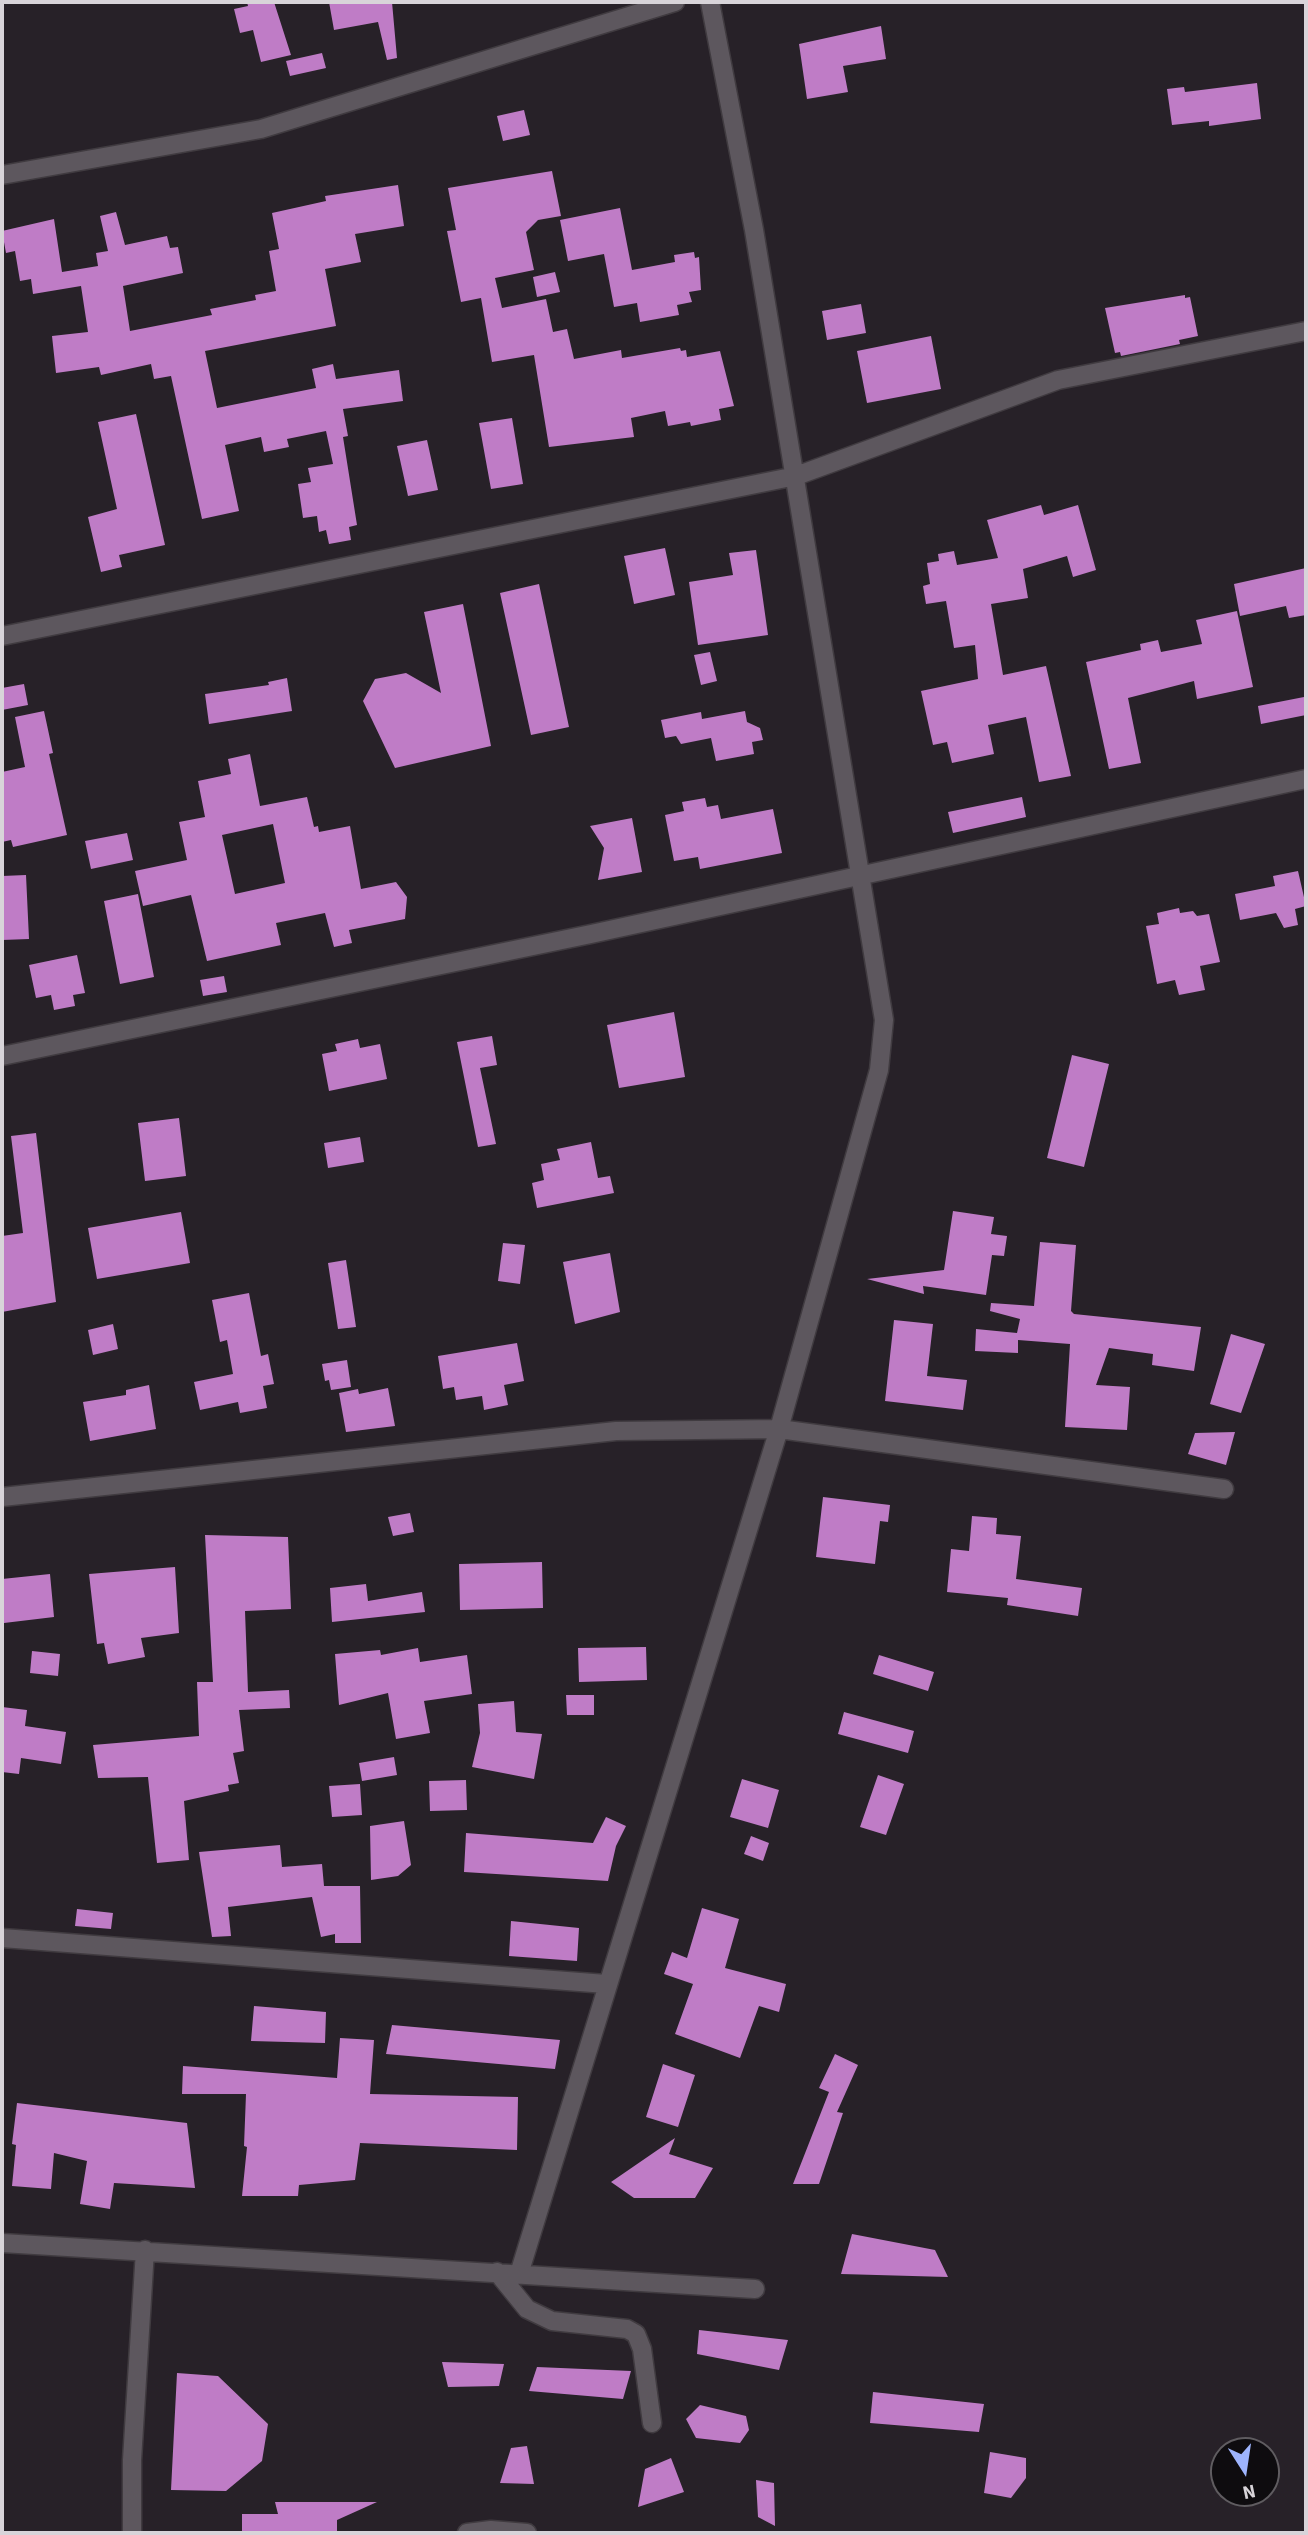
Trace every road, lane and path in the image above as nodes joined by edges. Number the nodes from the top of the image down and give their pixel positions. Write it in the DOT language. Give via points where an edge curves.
graph roads {
  1 [pos="675,2"];
  2 [pos="710,2"];
  3 [pos="2,175"];
  4 [pos="1306,331"];
  5 [pos="796,476"];
  6 [pos="2,636"];
  7 [pos="1306,779"];
  8 [pos="862,875"];
  9 [pos="2,1056"];
  10 [pos="779,1429"];
  11 [pos="1224,1489"];
  12 [pos="2,1497"];
  13 [pos="2,1938"];
  14 [pos="606,1983"];
  15 [pos="2,2243"];
  16 [pos="145,2250"];
  17 [pos="497,2272"];
  18 [pos="519,2274"];
  19 [pos="755,2289"];
  20 [pos="652,2423"];
  21 [pos="132,2533"];
  22 [pos="467,2533"];
  23 [pos="527,2533"];
  1 -- 3 [label="street" via="261,129"];
  2 -- 5 [label="street"];
  4 -- 5 [label="street" via="1058,380"];
  5 -- 6 [label="street"];
  5 -- 8 [label="street"];
  7 -- 8 [label="street"];
  8 -- 9 [label="street"];
  8 -- 10 [label="street" via="884,1020 879,1070"];
  10 -- 11 [label="street"];
  10 -- 12 [label="street" via="616,1431"];
  10 -- 14 [label="street"];
  13 -- 14 [label="street"];
  14 -- 18 [label="street"];
  15 -- 16 [label="street"];
  16 -- 17 [label="street"];
  16 -- 21 [label="street"];
  17 -- 18 [label="street"];
  17 -- 20 [label="street" via="527,2309 552,2321 627,2329 636,2334"];
  18 -- 19 [label="street"];
  22 -- 23 [label="street"];
}
